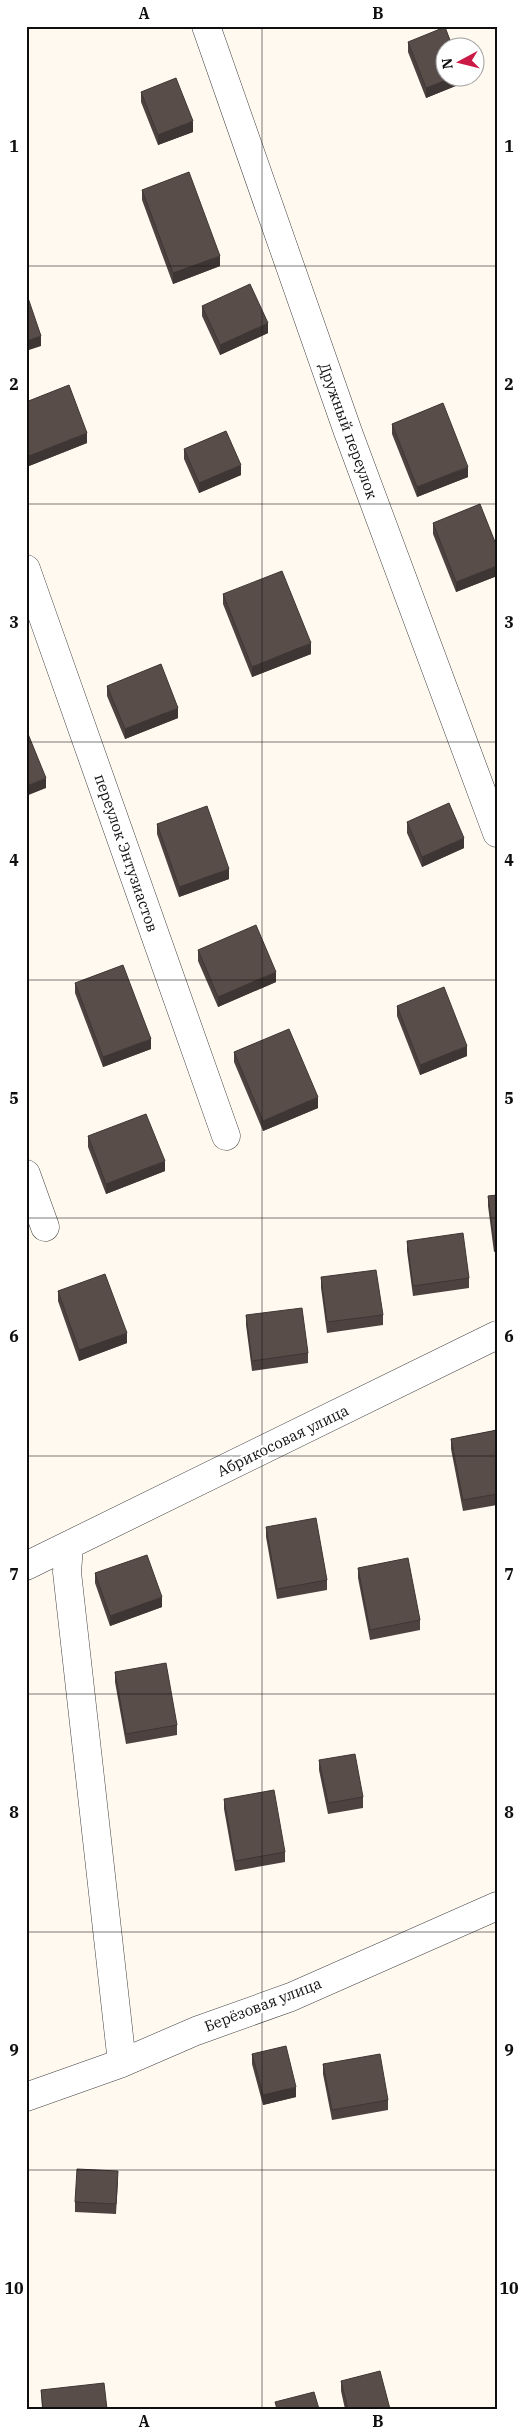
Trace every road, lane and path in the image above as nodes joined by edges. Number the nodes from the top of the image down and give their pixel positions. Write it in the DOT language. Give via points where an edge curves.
graph roads {
  1 [pos="206,26"];
  2 [pos="26,569"];
  3 [pos="497,833"];
  4 [pos="226,1136"];
  5 [pos="26,1174"];
  6 [pos="45,1227"];
  7 [pos="497,1335"];
  8 [pos="69,1547"];
  9 [pos="26,1566"];
  10 [pos="497,1906"];
  11 [pos="122,2063"];
  12 [pos="26,2096"];
  1 -- 3 [label="street, Дружный переулок" via="348,432"];
  2 -- 4 [label="street, переулок Энтузиастов"];
  5 -- 6 [label="street"];
  7 -- 8 [label="street, Абрикосовая улица"];
  8 -- 9 [label="street, Абрикосовая улица"];
  8 -- 11 [label="street" via="68,1582"];
  10 -- 11 [label="street, Берёзовая улица" via="291,1997 196,2031"];
  11 -- 12 [label="street, Берёзовая улица"];
}
